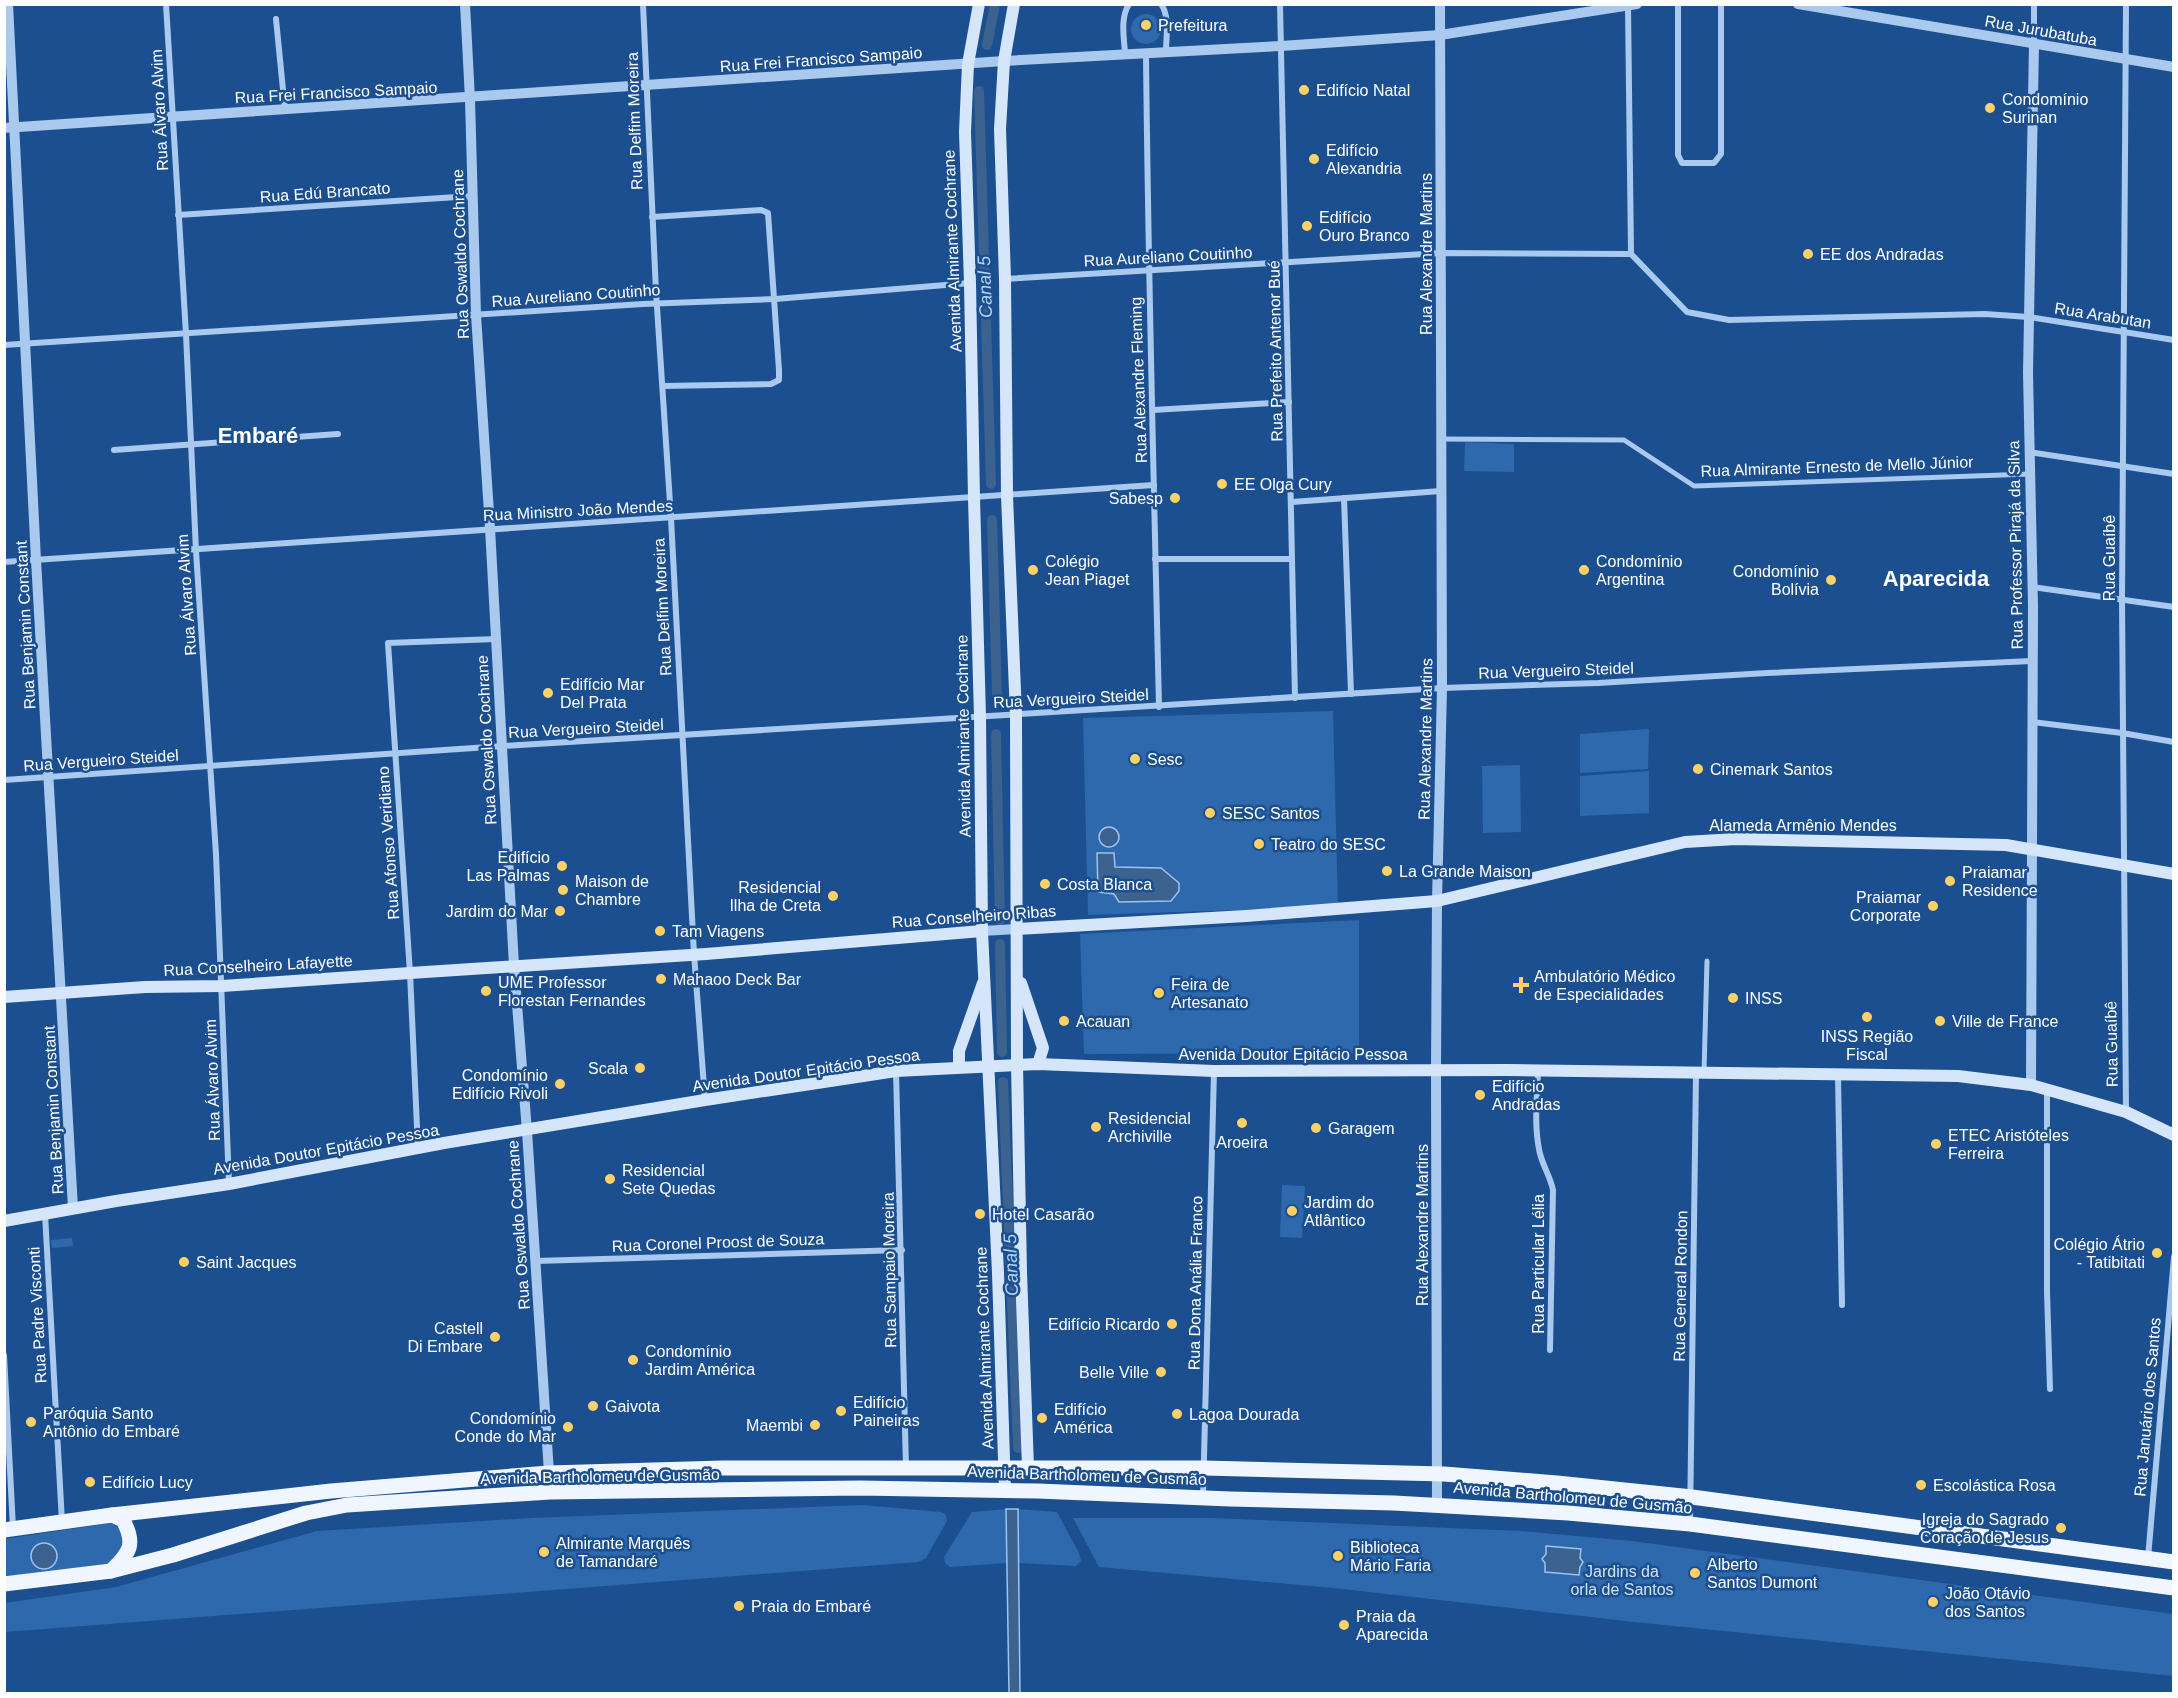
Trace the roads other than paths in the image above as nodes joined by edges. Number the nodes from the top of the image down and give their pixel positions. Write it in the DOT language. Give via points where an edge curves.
graph roads {
  1 [pos="8,4"];
  2 [pos="166,4"];
  3 [pos="465,4"];
  4 [pos="643,4"];
  5 [pos="979,4"];
  6 [pos="1014,4"];
  7 [pos="1129,4"];
  8 [pos="1161,4"];
  9 [pos="1280,4"];
  10 [pos="1440,4"];
  11 [pos="1678,4"];
  12 [pos="1721,4"];
  13 [pos="1798,4"];
  14 [pos="2034,4"];
  15 [pos="2126,4"];
  16 [pos="1633,5"];
  17 [pos="276,19"];
  18 [pos="1440,35"];
  19 [pos="2034,44"];
  20 [pos="1281,46"];
  21 [pos="1166,51"];
  22 [pos="1146,52"];
  23 [pos="1125,53"];
  24 [pos="2127,60"];
  25 [pos="1000,61"];
  26 [pos="969,64"];
  27 [pos="2174,68"];
  28 [pos="646,86"];
  29 [pos="470,99"];
  30 [pos="285,110"];
  31 [pos="172,116"];
  32 [pos="9,128"];
  33 [pos="473,196"];
  34 [pos="178,215"];
  35 [pos="652,217"];
  36 [pos="1441,254"];
  37 [pos="1631,254"];
  38 [pos="1286,262"];
  39 [pos="1148,270"];
  40 [pos="1005,279"];
  41 [pos="970,284"];
  42 [pos="775,300"];
  43 [pos="657,304"];
  44 [pos="476,315"];
  45 [pos="2029,317"];
  46 [pos="2123,331"];
  47 [pos="186,334"];
  48 [pos="2174,340"];
  49 [pos="26,344"];
  50 [pos="4,345"];
  51 [pos="663,386"];
  52 [pos="1289,402"];
  53 [pos="1153,410"];
  54 [pos="338,434"];
  55 [pos="1441,439"];
  56 [pos="191,444"];
  57 [pos="114,450"];
  58 [pos="2030,452"];
  59 [pos="2123,466"];
  60 [pos="2030,474"];
  61 [pos="2174,474"];
  62 [pos="1154,485"];
  63 [pos="1441,491"];
  64 [pos="1005,496"];
  65 [pos="977,498"];
  66 [pos="1344,498"];
  67 [pos="1292,502"];
  68 [pos="671,518"];
  69 [pos="490,528"];
  70 [pos="196,551"];
  71 [pos="1155,559"];
  72 [pos="1292,559"];
  73 [pos="36,560"];
  74 [pos="4,562"];
  75 [pos="2032,587"];
  76 [pos="2122,600"];
  77 [pos="2174,608"];
  78 [pos="495,639"];
  79 [pos="2032,661"];
  80 [pos="1442,688"];
  81 [pos="1351,694"];
  82 [pos="1295,698"];
  83 [pos="1158,707"];
  84 [pos="1013,715"];
  85 [pos="983,717"];
  86 [pos="2032,722"];
  87 [pos="2122,733"];
  88 [pos="682,736"];
  89 [pos="2174,742"];
  90 [pos="502,746"];
  91 [pos="396,754"];
  92 [pos="210,765"];
  93 [pos="48,777"];
  94 [pos="4,780"];
  95 [pos="2032,849"];
  96 [pos="2123,865"];
  97 [pos="2174,873"];
  98 [pos="1437,901"];
  99 [pos="1015,929"];
  100 [pos="984,931"];
  101 [pos="694,954"];
  102 [pos="1707,961"];
  103 [pos="514,966"];
  104 [pos="410,974"];
  105 [pos="1018,974"];
  106 [pos="986,976"];
  107 [pos="222,986"];
  108 [pos="61,993"];
  109 [pos="4,997"];
  110 [pos="1013,1064"];
  111 [pos="1038,1064"];
  112 [pos="992,1066"];
  113 [pos="959,1068"];
  114 [pos="896,1071"];
  115 [pos="1214,1071"];
  116 [pos="1436,1071"];
  117 [pos="1538,1072"];
  118 [pos="1700,1074"];
  119 [pos="1838,1076"];
  120 [pos="2031,1085"];
  121 [pos="2047,1089"];
  122 [pos="705,1100"];
  123 [pos="2126,1112"];
  124 [pos="527,1131"];
  125 [pos="2174,1135"];
  126 [pos="418,1149"];
  127 [pos="229,1184"];
  128 [pos="74,1208"];
  129 [pos="45,1214"];
  130 [pos="4,1221"];
  131 [pos="902,1250"];
  132 [pos="2174,1257"];
  133 [pos="535,1261"];
  134 [pos="1842,1305"];
  135 [pos="1550,1350"];
  136 [pos="4,1355"];
  137 [pos="2050,1389"];
  138 [pos="906,1468"];
  139 [pos="1005,1468"];
  140 [pos="1028,1468"];
  141 [pos="1204,1468"];
  142 [pos="549,1473"];
  143 [pos="1437,1474"];
  144 [pos="1005,1490"];
  145 [pos="1203,1496"];
  146 [pos="1692,1497"];
  147 [pos="1437,1505"];
  148 [pos="112,1515"];
  149 [pos="62,1523"];
  150 [pos="1690,1524"];
  151 [pos="9,1529"];
  152 [pos="2148,1559"];
  153 [pos="2174,1563"];
  154 [pos="111,1571"];
  155 [pos="4,1584"];
  156 [pos="2174,1587"];
  1 -- 32 [label="street, Rua Benjamin Constant"];
  2 -- 31 [label="street, Rua Álvaro Alvim"];
  3 -- 29 [label="street, Rua Oswaldo Cochrane"];
  4 -- 28 [label="street, Rua Delfim Moreira"];
  5 -- 26 [label="main road, Avenida Almirante Cochrane"];
  6 -- 25 [label="main road"];
  7 -- 23 [label="street" via="1124,22"];
  8 -- 21 [label="street" via="1166,20"];
  9 -- 20 [label="street, Rua Prefeito Antenor Bué"];
  10 -- 18 [label="street, Rua Alexandre Martins"];
  11 -- 12 [label="street" via="1678,155 1682,162 1714,163 1721,154"];
  13 -- 19 [label="street, Rua Jurubatuba"];
  14 -- 19 [label="street, Rua Professor Pirajá da Silva"];
  15 -- 24 [label="street, Rua Guaíbê"];
  16 -- 18 [label="street, Rua Frei Francisco Sampaio"];
  16 -- 37 [label="street"];
  17 -- 30 [label="street"];
  18 -- 20 [label="street, Rua Frei Francisco Sampaio"];
  18 -- 36 [label="street, Rua Alexandre Martins"];
  19 -- 24 [label="street, Rua Jurubatuba"];
  19 -- 45 [label="street, Rua Professor Pirajá da Silva"];
  20 -- 21 [label="street, Rua Frei Francisco Sampaio"];
  20 -- 38 [label="street, Rua Prefeito Antenor Bué"];
  21 -- 22 [label="street, Rua Frei Francisco Sampaio"];
  22 -- 23 [label="street, Rua Frei Francisco Sampaio"];
  22 -- 39 [label="street, Rua Alexandre Fleming"];
  23 -- 25 [label="street, Rua Frei Francisco Sampaio"];
  24 -- 27 [label="street, Rua Jurubatuba"];
  24 -- 46 [label="street, Rua Guaíbê"];
  25 -- 26 [label="street, Rua Frei Francisco Sampaio"];
  25 -- 40 [label="main road"];
  26 -- 28 [label="street, Rua Frei Francisco Sampaio"];
  26 -- 41 [label="main road, Avenida Almirante Cochrane" via="965,132"];
  28 -- 29 [label="street, Rua Frei Francisco Sampaio"];
  28 -- 35 [label="street, Rua Delfim Moreira"];
  29 -- 30 [label="street, Rua Frei Francisco Sampaio"];
  29 -- 33 [label="street, Rua Oswaldo Cochrane"];
  30 -- 31 [label="street, Rua Frei Francisco Sampaio"];
  31 -- 32 [label="street, Rua Frei Francisco Sampaio"];
  31 -- 34 [label="street, Rua Álvaro Alvim"];
  32 -- 49 [label="street, Rua Benjamin Constant"];
  33 -- 34 [label="street, Rua Edú Brancato"];
  33 -- 44 [label="street, Rua Oswaldo Cochrane"];
  34 -- 47 [label="street, Rua Álvaro Alvim"];
  35 -- 42 [label="street" via="761,210 768,213"];
  35 -- 43 [label="street, Rua Delfim Moreira"];
  36 -- 37 [label="street, Rua Aureliano Coutinho"];
  36 -- 38 [label="street, Rua Aureliano Coutinho"];
  36 -- 55 [label="street, Rua Alexandre Martins"];
  37 -- 45 [label="street" via="1687,312 1729,320 1985,314"];
  38 -- 39 [label="street, Rua Aureliano Coutinho"];
  38 -- 52 [label="street, Rua Prefeito Antenor Bué"];
  39 -- 40 [label="street, Rua Aureliano Coutinho"];
  39 -- 53 [label="street, Rua Alexandre Fleming"];
  40 -- 64 [label="main road"];
  41 -- 42 [label="street, Rua Aureliano Coutinho"];
  41 -- 65 [label="main road, Avenida Almirante Cochrane"];
  42 -- 43 [label="street, Rua Aureliano Coutinho"];
  42 -- 51 [label="street" via="778,380 771,384"];
  43 -- 44 [label="street, Rua Aureliano Coutinho"];
  43 -- 51 [label="street, Rua Delfim Moreira"];
  44 -- 47 [label="street, Rua Aureliano Coutinho"];
  44 -- 69 [label="street, Rua Oswaldo Cochrane"];
  45 -- 46 [label="street, Rua Arabutan"];
  45 -- 58 [label="street, Rua Professor Pirajá da Silva"];
  46 -- 48 [label="street, Rua Arabutan"];
  46 -- 59 [label="street, Rua Guaíbê"];
  47 -- 49 [label="street, Rua Aureliano Coutinho"];
  47 -- 56 [label="street, Rua Álvaro Alvim"];
  49 -- 50 [label="street, Rua Aureliano Coutinho"];
  49 -- 73 [label="street, Rua Benjamin Constant"];
  51 -- 68 [label="street, Rua Delfim Moreira"];
  52 -- 53 [label="street"];
  52 -- 67 [label="street, Rua Prefeito Antenor Bué"];
  53 -- 62 [label="street, Rua Alexandre Fleming"];
  54 -- 56 [label="street"];
  55 -- 60 [label="street, Rua Almirante Ernesto de Mello Júnior" via="1624,440 1694,486"];
  55 -- 63 [label="street, Rua Alexandre Martins"];
  56 -- 57 [label="street"];
  56 -- 70 [label="street, Rua Álvaro Alvim"];
  58 -- 59 [label="street"];
  58 -- 60 [label="street, Rua Professor Pirajá da Silva"];
  59 -- 61 [label="street"];
  59 -- 76 [label="street, Rua Guaíbê"];
  60 -- 75 [label="street, Rua Professor Pirajá da Silva"];
  62 -- 64 [label="street, Rua Ministro João Mendes"];
  62 -- 71 [label="street, Rua Alexandre Fleming"];
  63 -- 66 [label="street"];
  63 -- 80 [label="street, Rua Alexandre Martins"];
  64 -- 65 [label="street, Rua Ministro João Mendes"];
  64 -- 84 [label="main road"];
  65 -- 68 [label="street, Rua Ministro João Mendes"];
  65 -- 85 [label="main road, Avenida Almirante Cochrane"];
  66 -- 67 [label="street"];
  66 -- 81 [label="street"];
  67 -- 72 [label="street, Rua Prefeito Antenor Bué"];
  68 -- 69 [label="street, Rua Ministro João Mendes"];
  68 -- 88 [label="street, Rua Delfim Moreira"];
  69 -- 70 [label="street, Rua Ministro João Mendes"];
  69 -- 78 [label="street, Rua Oswaldo Cochrane"];
  70 -- 73 [label="street, Rua Ministro João Mendes"];
  70 -- 92 [label="street, Rua Álvaro Alvim"];
  71 -- 72 [label="street"];
  71 -- 83 [label="street, Rua Alexandre Fleming"];
  72 -- 82 [label="street, Rua Prefeito Antenor Bué"];
  73 -- 74 [label="street, Rua Ministro João Mendes"];
  73 -- 93 [label="street, Rua Benjamin Constant"];
  75 -- 76 [label="street"];
  75 -- 79 [label="street, Rua Professor Pirajá da Silva"];
  76 -- 77 [label="street"];
  76 -- 87 [label="street, Rua Guaíbê"];
  78 -- 90 [label="street, Rua Oswaldo Cochrane"];
  78 -- 91 [label="street, Rua Afonso Veridiano" via="388,643"];
  79 -- 80 [label="street, Rua Vergueiro Steidel"];
  79 -- 86 [label="street, Rua Professor Pirajá da Silva"];
  80 -- 81 [label="street, Rua Vergueiro Steidel"];
  80 -- 98 [label="street, Rua Alexandre Martins"];
  81 -- 82 [label="street, Rua Vergueiro Steidel"];
  82 -- 83 [label="street, Rua Vergueiro Steidel"];
  83 -- 84 [label="street, Rua Vergueiro Steidel"];
  84 -- 85 [label="street, Rua Vergueiro Steidel"];
  84 -- 99 [label="main road"];
  85 -- 88 [label="street, Rua Vergueiro Steidel"];
  85 -- 100 [label="main road, Avenida Almirante Cochrane"];
  86 -- 87 [label="street"];
  86 -- 95 [label="street, Rua Professor Pirajá da Silva"];
  87 -- 89 [label="street"];
  87 -- 96 [label="street, Rua Guaíbê"];
  88 -- 90 [label="street, Rua Vergueiro Steidel"];
  88 -- 101 [label="street, Rua Delfim Moreira"];
  90 -- 91 [label="street, Rua Vergueiro Steidel"];
  90 -- 103 [label="street, Rua Oswaldo Cochrane"];
  91 -- 92 [label="street, Rua Vergueiro Steidel"];
  91 -- 104 [label="street, Rua Afonso Veridiano"];
  92 -- 93 [label="street, Rua Vergueiro Steidel"];
  92 -- 107 [label="street, Rua Álvaro Alvim"];
  93 -- 94 [label="street, Rua Vergueiro Steidel"];
  93 -- 108 [label="street, Rua Benjamin Constant"];
  95 -- 96 [label="main road, Alameda Armênio Mendes"];
  95 -- 98 [label="main road, Alameda Armênio Mendes" via="1903,842 1685,842"];
  95 -- 120 [label="street, Rua Professor Pirajá da Silva"];
  96 -- 97 [label="main road, Alameda Armênio Mendes"];
  96 -- 123 [label="street, Rua Guaíbê"];
  98 -- 99 [label="main road, Rua Conselheiro Ribas"];
  98 -- 116 [label="street, Rua Alexandre Martins"];
  99 -- 100 [label="street, Rua Conselheiro Ribas"];
  99 -- 105 [label="main road"];
  100 -- 101 [label="main road, Rua Conselheiro Ribas"];
  100 -- 106 [label="main road, Avenida Almirante Cochrane"];
  101 -- 103 [label="main road, Rua Conselheiro Ribas"];
  101 -- 122 [label="street, Rua Delfim Moreira"];
  102 -- 118 [label="street"];
  103 -- 104 [label="main road, Rua Conselheiro Lafayette"];
  103 -- 124 [label="street, Rua Oswaldo Cochrane"];
  104 -- 107 [label="main road, Rua Conselheiro Lafayette"];
  104 -- 126 [label="street, Rua Afonso Veridiano"];
  105 -- 110 [label="main road"];
  105 -- 111 [label="main road" via="1043,1048"];
  106 -- 112 [label="main road, Avenida Almirante Cochrane"];
  106 -- 113 [label="main road" via="959,1051"];
  107 -- 108 [label="main road, Rua Conselheiro Lafayette"];
  107 -- 127 [label="street, Rua Álvaro Alvim"];
  108 -- 109 [label="main road, Rua Conselheiro Lafayette"];
  108 -- 128 [label="street, Rua Benjamin Constant"];
  110 -- 111 [label="main road, Avenida Doutor Epitácio Pessoa"];
  110 -- 112 [label="main road, Avenida Doutor Epitácio Pessoa"];
  110 -- 140 [label="main road"];
  111 -- 115 [label="main road, Avenida Doutor Epitácio Pessoa"];
  112 -- 113 [label="main road, Avenida Doutor Epitácio Pessoa"];
  112 -- 139 [label="main road, Avenida Almirante Cochrane"];
  113 -- 114 [label="main road, Avenida Doutor Epitácio Pessoa"];
  114 -- 122 [label="main road, Avenida Doutor Epitácio Pessoa"];
  114 -- 131 [label="street, Rua Sampaio Moreira"];
  115 -- 116 [label="main road, Avenida Doutor Epitácio Pessoa"];
  115 -- 141 [label="street, Rua Dona Anália Franco"];
  116 -- 117 [label="main road, Avenida Doutor Epitácio Pessoa"];
  116 -- 143 [label="street, Rua Alexandre Martins"];
  117 -- 118 [label="main road, Avenida Doutor Epitácio Pessoa"];
  117 -- 135 [label="street, Rua Particular Lélia" via="1536,1134 1552,1190"];
  118 -- 119 [label="main road, Avenida Doutor Epitácio Pessoa"];
  118 -- 146 [label="street, Rua General Rondon"];
  119 -- 120 [label="main road, Avenida Doutor Epitácio Pessoa" via="1948,1075"];
  119 -- 134 [label="street"];
  120 -- 121 [label="main road, Avenida Doutor Epitácio Pessoa"];
  121 -- 123 [label="main road, Avenida Doutor Epitácio Pessoa"];
  121 -- 137 [label="street"];
  122 -- 124 [label="main road, Avenida Doutor Epitácio Pessoa"];
  123 -- 125 [label="main road, Avenida Doutor Epitácio Pessoa"];
  124 -- 126 [label="main road, Avenida Doutor Epitácio Pessoa"];
  124 -- 133 [label="street, Rua Oswaldo Cochrane"];
  126 -- 127 [label="main road, Avenida Doutor Epitácio Pessoa"];
  127 -- 128 [label="main road, Avenida Doutor Epitácio Pessoa"];
  128 -- 129 [label="main road, Avenida Doutor Epitácio Pessoa"];
  129 -- 130 [label="main road, Avenida Doutor Epitácio Pessoa"];
  129 -- 149 [label="street, Rua Padre Visconti"];
  131 -- 133 [label="street, Rua Coronel Proost de Souza"];
  131 -- 138 [label="street, Rua Sampaio Moreira"];
  132 -- 152 [label="street, Rua Januário dos Santos"];
  133 -- 142 [label="street, Rua Oswaldo Cochrane"];
  136 -- 151 [label="street"];
  138 -- 139 [label="main road, Avenida Bartholomeu de Gusmão"];
  138 -- 142 [label="main road, Avenida Bartholomeu de Gusmão"];
  139 -- 140 [label="main road, Avenida Bartholomeu de Gusmão"];
  139 -- 144 [label="main road, Avenida Almirante Cochrane"];
  140 -- 141 [label="main road, Avenida Bartholomeu de Gusmão"];
  141 -- 143 [label="main road, Avenida Bartholomeu de Gusmão"];
  141 -- 145 [label="street, Rua Dona Anália Franco"];
  142 -- 148 [label="main road, Avenida Bartholomeu de Gusmão"];
  143 -- 146 [label="main road, Avenida Bartholomeu de Gusmão"];
  143 -- 147 [label="street, Rua Alexandre Martins"];
  144 -- 145 [label="main road, Avenida Bartholomeu de Gusmão"];
  144 -- 154 [label="main road, Avenida Bartholomeu de Gusmão" via="550,1492 347,1505 306,1513"];
  145 -- 147 [label="main road, Avenida Bartholomeu de Gusmão"];
  146 -- 150 [label="street, Rua General Rondon"];
  146 -- 152 [label="main road, Avenida Bartholomeu de Gusmão"];
  147 -- 150 [label="main road, Avenida Bartholomeu de Gusmão"];
  148 -- 149 [label="main road, Avenida Bartholomeu de Gusmão"];
  148 -- 154 [label="main road" via="123,1520 131,1538 129,1550"];
  149 -- 151 [label="main road, Avenida Bartholomeu de Gusmão"];
  150 -- 156 [label="main road, Avenida Bartholomeu de Gusmão"];
  152 -- 153 [label="main road, Avenida Bartholomeu de Gusmão"];
  154 -- 155 [label="main road, Avenida Bartholomeu de Gusmão"];
}
